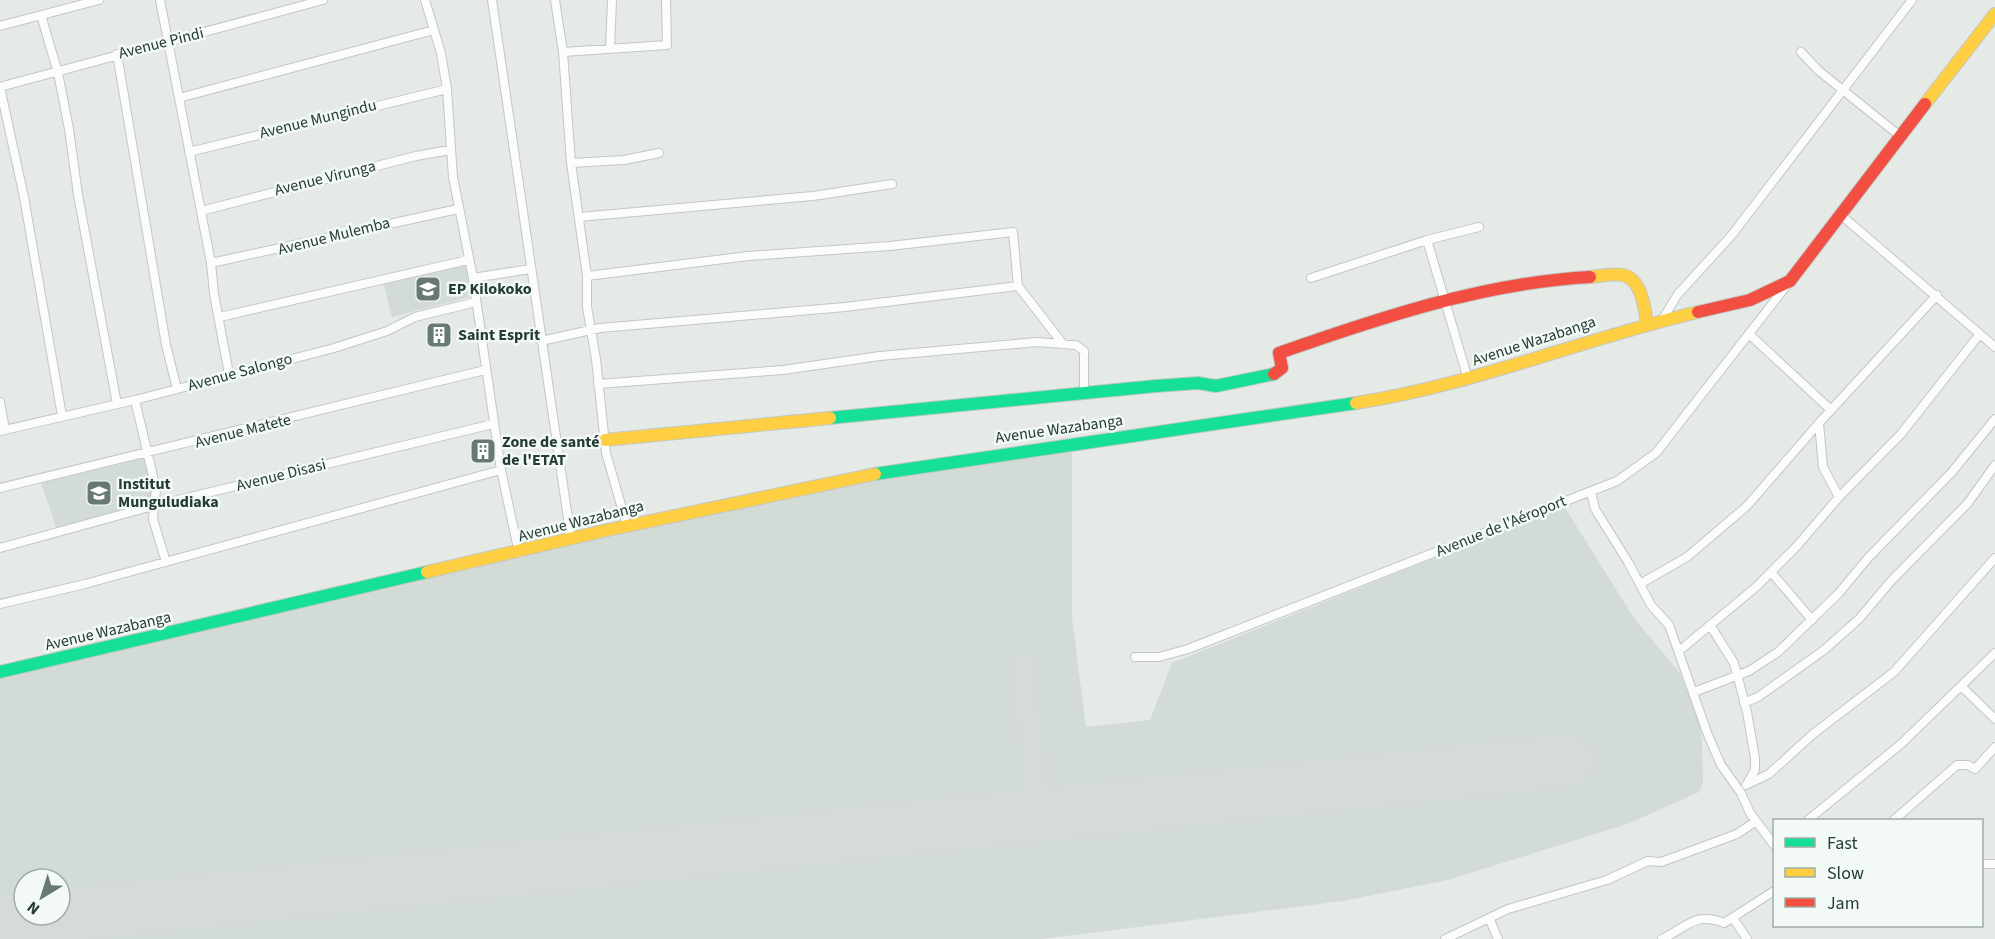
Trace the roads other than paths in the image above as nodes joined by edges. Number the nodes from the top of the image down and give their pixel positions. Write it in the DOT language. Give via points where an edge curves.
graph roads {
  1 [pos="99,0"];
  2 [pos="160,0"];
  3 [pos="323,0"];
  4 [pos="425,0"];
  5 [pos="492,0"];
  6 [pos="555,0"];
  7 [pos="612,0"];
  8 [pos="666,0"];
  9 [pos="1912,0"];
  10 [pos="1995,14"];
  11 [pos="41,15"];
  12 [pos="0,26"];
  13 [pos="1991,28"];
  14 [pos="434,30"];
  15 [pos="168,40"];
  16 [pos="610,48"];
  17 [pos="563,52"];
  18 [pos="1801,52"];
  19 [pos="117,54"];
  20 [pos="58,73"];
  21 [pos="0,87"];
  22 [pos="447,89"];
  23 [pos="1843,91"];
  24 [pos="179,98"];
  25 [pos="1900,136"];
  26 [pos="450,150"];
  27 [pos="189,152"];
  28 [pos="659,153"];
  29 [pos="571,163"];
  30 [pos="892,184"];
  31 [pos="458,209"];
  32 [pos="201,211"];
  33 [pos="1841,215"];
  34 [pos="579,217"];
  35 [pos="1479,227"];
  36 [pos="1427,240"];
  37 [pos="468,260"];
  38 [pos="211,263"];
  39 [pos="530,269"];
  40 [pos="587,276"];
  41 [pos="473,278"];
  42 [pos="1311,278"];
  43 [pos="1790,280"];
  44 [pos="1018,286"];
  45 [pos="1937,294"];
  46 [pos="476,302"];
  47 [pos="1444,302"];
  48 [pos="220,317"];
  49 [pos="1662,320"];
  50 [pos="1647,324"];
  51 [pos="591,332"];
  52 [pos="1749,334"];
  53 [pos="1979,335"];
  54 [pos="542,341"];
  55 [pos="1063,344"];
  56 [pos="1995,347"];
  57 [pos="485,370"];
  58 [pos="229,374"];
  59 [pos="1468,379"];
  60 [pos="598,384"];
  61 [pos="177,389"];
  62 [pos="1084,395"];
  63 [pos="135,400"];
  64 [pos="0,402"];
  65 [pos="117,404"];
  66 [pos="1831,410"];
  67 [pos="62,416"];
  68 [pos="1995,419"];
  69 [pos="1819,423"];
  70 [pos="493,424"];
  71 [pos="3,430"];
  72 [pos="605,440"];
  73 [pos="147,454"];
  74 [pos="1995,465"];
  75 [pos="501,470"];
  76 [pos="0,488"];
  77 [pos="1591,492"];
  78 [pos="1839,497"];
  79 [pos="153,506"];
  80 [pos="627,526"];
  81 [pos="571,539"];
  82 [pos="0,548"];
  83 [pos="519,552"];
  84 [pos="1995,558"];
  85 [pos="166,562"];
  86 [pos="1771,572"];
  87 [pos="1640,584"];
  88 [pos="0,604"];
  89 [pos="1812,620"];
  90 [pos="1710,625"];
  91 [pos="1679,651"];
  92 [pos="1995,653"];
  93 [pos="1134,657"];
  94 [pos="0,672"];
  95 [pos="1737,676"];
  96 [pos="1961,686"];
  97 [pos="1694,692"];
  98 [pos="1744,704"];
  99 [pos="1995,719"];
  100 [pos="1995,747"];
  101 [pos="1744,789"];
  102 [pos="1809,819"];
  103 [pos="1895,819"];
  104 [pos="1756,821"];
  105 [pos="1773,844"];
  106 [pos="1773,892"];
  107 [pos="1733,918"];
  108 [pos="1490,920"];
  109 [pos="1445,939"];
  110 [pos="1498,939"];
  111 [pos="1662,939"];
  112 [pos="1747,939"];
  1 -- 11 [label="street"];
  2 -- 15 [label="street"];
  3 -- 15 [label="street, Avenue Pindi"];
  4 -- 14 [label="street"];
  5 -- 39 [label="street" via="523,197"];
  6 -- 17 [label="street"];
  7 -- 16 [label="street"];
  8 -- 16 [label="street" via="667,45"];
  9 -- 23 [label="street"];
  10 -- 13 [label="main road, Avenue Wazabanga"];
  11 -- 12 [label="street"];
  11 -- 20 [label="street"];
  13 -- 25 [label="main road, Avenue Wazabanga"];
  14 -- 22 [label="street"];
  14 -- 24 [label="street"];
  15 -- 19 [label="street, Avenue Pindi"];
  15 -- 24 [label="street"];
  16 -- 17 [label="street"];
  17 -- 29 [label="street"];
  18 -- 23 [label="street"];
  19 -- 20 [label="street, Avenue Pindi"];
  19 -- 61 [label="street" via="166,345"];
  20 -- 21 [label="street, Avenue Pindi"];
  20 -- 65 [label="street"];
  21 -- 67 [label="street" via="24,197"];
  22 -- 26 [label="street"];
  22 -- 27 [label="street, Avenue Mungindu"];
  23 -- 25 [label="street"];
  23 -- 49 [label="street" via="1731,236 1678,294"];
  24 -- 27 [label="street"];
  25 -- 33 [label="main road, Avenue Wazabanga"];
  26 -- 31 [label="street"];
  26 -- 32 [label="street, Avenue Virunga"];
  27 -- 32 [label="street"];
  28 -- 29 [label="street" via="624,160"];
  29 -- 34 [label="street"];
  30 -- 34 [label="street" via="813,196"];
  31 -- 37 [label="street"];
  31 -- 38 [label="street, Avenue Mulemba"];
  32 -- 38 [label="street"];
  33 -- 43 [label="main road, Avenue Wazabanga"];
  33 -- 45 [label="street"];
  34 -- 40 [label="street"];
  35 -- 36 [label="street"];
  36 -- 42 [label="street"];
  36 -- 47 [label="street"];
  37 -- 41 [label="street"];
  37 -- 48 [label="street"];
  38 -- 48 [label="street"];
  39 -- 41 [label="street"];
  39 -- 54 [label="street"];
  40 -- 44 [label="street" via="748,256 1013,232"];
  40 -- 51 [label="street"];
  41 -- 46 [label="street"];
  43 -- 49 [label="main road, Avenue Wazabanga" via="1750,300"];
  43 -- 52 [label="street, Avenue de l'Aéroport"];
  44 -- 51 [label="street" via="600,328"];
  44 -- 55 [label="street"];
  45 -- 53 [label="street"];
  45 -- 66 [label="street"];
  46 -- 57 [label="street"];
  46 -- 58 [label="street, Avenue Salongo" via="415,317 387,332 334,348"];
  47 -- 50 [label="main road" via="1552,279 1624,275 1634,282 1645,305"];
  47 -- 59 [label="street"];
  47 -- 62 [label="main road" via="1349,328 1279,353 1281,370 1259,378 1216,386 1198,383"];
  48 -- 58 [label="street"];
  49 -- 50 [label="main road, Avenue Wazabanga"];
  50 -- 59 [label="main road, Avenue Wazabanga"];
  51 -- 54 [label="street"];
  51 -- 60 [label="street"];
  52 -- 66 [label="street"];
  52 -- 77 [label="street, Avenue de l'Aéroport" via="1656,453 1617,481"];
  53 -- 56 [label="street"];
  53 -- 78 [label="street" via="1901,434"];
  54 -- 81 [label="street"];
  55 -- 60 [label="street" via="1037,342 880,356 783,370"];
  55 -- 62 [label="street" via="1076,345 1084,351"];
  57 -- 70 [label="street"];
  57 -- 73 [label="street, Avenue Matete"];
  58 -- 61 [label="street, Avenue Salongo"];
  59 -- 80 [label="main road, Avenue Wazabanga" via="1361,402 864,476"];
  60 -- 72 [label="street"];
  61 -- 63 [label="street, Avenue Salongo"];
  62 -- 72 [label="main road"];
  63 -- 65 [label="street, Avenue Salongo"];
  63 -- 73 [label="street"];
  64 -- 71 [label="street"];
  65 -- 67 [label="street, Avenue Salongo"];
  66 -- 69 [label="street"];
  67 -- 71 [label="street, Avenue Salongo"];
  68 -- 89 [label="street" via="1952,472"];
  69 -- 78 [label="street" via="1823,467"];
  69 -- 87 [label="street" via="1747,506 1687,557"];
  70 -- 75 [label="street"];
  70 -- 79 [label="street, Avenue Disasi"];
  72 -- 80 [label="street" via="612,480"];
  73 -- 76 [label="street, Avenue Matete"];
  73 -- 79 [label="street" via="156,489"];
  74 -- 98 [label="street" via="1968,503 1859,619 1824,650"];
  75 -- 83 [label="street"];
  75 -- 85 [label="street"];
  77 -- 87 [label="street" via="1595,509"];
  77 -- 93 [label="street, Avenue de l'Aéroport" via="1188,649 1159,657"];
  78 -- 86 [label="street"];
  79 -- 82 [label="street, Avenue Disasi"];
  79 -- 85 [label="street"];
  80 -- 81 [label="main road, Avenue Wazabanga"];
  81 -- 83 [label="main road, Avenue Wazabanga"];
  83 -- 94 [label="main road, Avenue Wazabanga"];
  84 -- 101 [label="street" via="1894,672"];
  85 -- 88 [label="street"];
  86 -- 89 [label="street"];
  86 -- 90 [label="street"];
  87 -- 91 [label="street" via="1651,605 1669,625"];
  89 -- 95 [label="street" via="1765,662"];
  90 -- 91 [label="street"];
  90 -- 95 [label="street" via="1734,663"];
  91 -- 97 [label="street"];
  92 -- 96 [label="street"];
  95 -- 97 [label="street"];
  95 -- 98 [label="street"];
  96 -- 99 [label="street"];
  96 -- 102 [label="street" via="1901,744"];
  97 -- 101 [label="street" via="1721,765"];
  98 -- 101 [label="street" via="1755,770"];
  100 -- 103 [label="street" via="1975,769 1957,765"];
  101 -- 104 [label="street"];
  104 -- 105 [label="street"];
  104 -- 108 [label="street" via="1737,834 1661,862 1648,861 1607,880 1508,909"];
  106 -- 107 [label="street"];
  107 -- 111 [label="street" via="1724,923 1703,918 1682,925"];
  107 -- 112 [label="street"];
  108 -- 109 [label="street"];
  108 -- 110 [label="street"];
}
